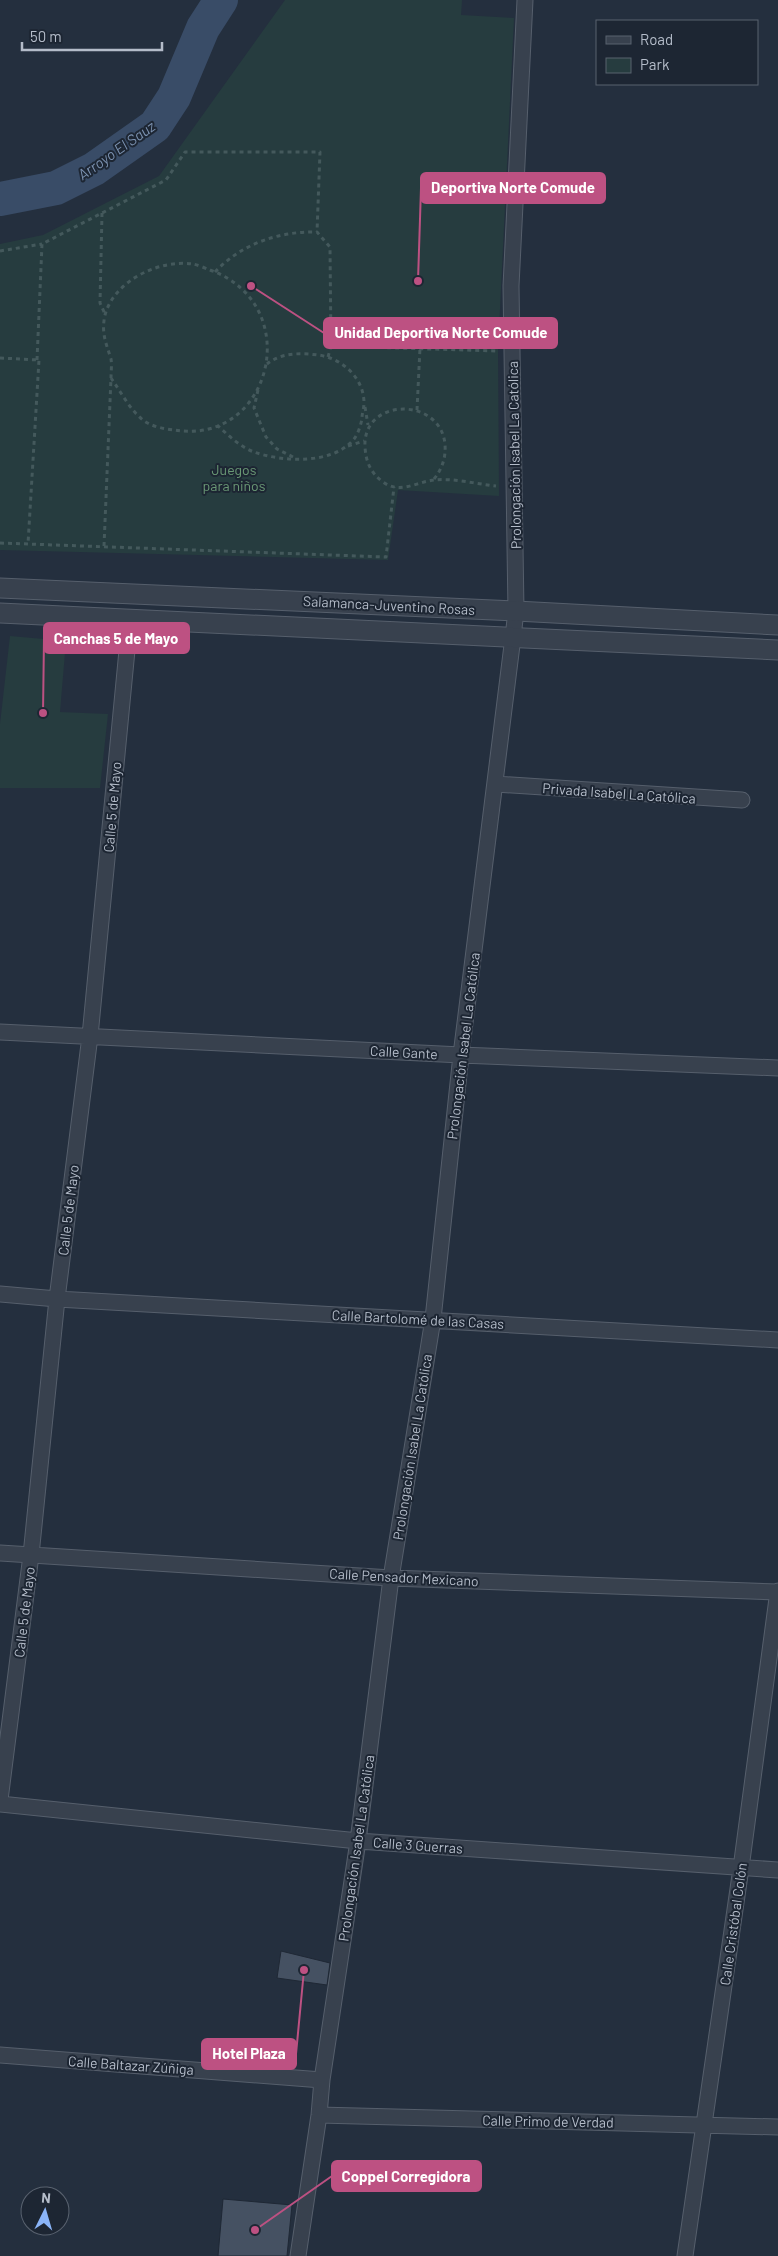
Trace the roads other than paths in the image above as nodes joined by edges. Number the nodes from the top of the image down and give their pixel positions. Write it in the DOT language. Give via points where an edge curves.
graph roads {
  1 [pos="525,0"];
  2 [pos="0,588"];
  3 [pos="516,611"];
  4 [pos="0,613"];
  5 [pos="130,619"];
  6 [pos="778,625"];
  7 [pos="513,637"];
  8 [pos="778,650"];
  9 [pos="496,784"];
  10 [pos="742,800"];
  11 [pos="0,1032"];
  12 [pos="90,1036"];
  13 [pos="461,1056"];
  14 [pos="778,1068"];
  15 [pos="0,1294"];
  16 [pos="57,1299"];
  17 [pos="433,1319"];
  18 [pos="778,1340"];
  19 [pos="0,1553"];
  20 [pos="31,1556"];
  21 [pos="391,1578"];
  22 [pos="778,1592"];
  23 [pos="0,1800"];
  24 [pos="0,1804"];
  25 [pos="358,1841"];
  26 [pos="742,1868"];
  27 [pos="778,1870"];
  28 [pos="0,2055"];
  29 [pos="322,2080"];
  30 [pos="318,2115"];
  31 [pos="704,2124"];
  32 [pos="778,2127"];
  33 [pos="298,2256"];
  34 [pos="685,2256"];
  1 -- 3 [label="street, Prolongación Isabel La Católica" via="511,286"];
  2 -- 3 [label="street, Salamanca-Juventino Rosas"];
  3 -- 6 [label="street, Salamanca-Juventino Rosas"];
  3 -- 7 [label="street, Prolongación Isabel La Católica"];
  4 -- 5 [label="street, Salamanca-Juventino Rosas"];
  5 -- 7 [label="street, Salamanca-Juventino Rosas"];
  5 -- 12 [label="street, Calle 5 de Mayo"];
  7 -- 8 [label="street, Salamanca-Juventino Rosas"];
  7 -- 9 [label="street, Prolongación Isabel La Católica"];
  9 -- 10 [label="street, Privada Isabel La Católica"];
  9 -- 13 [label="street, Prolongación Isabel La Católica"];
  11 -- 12 [label="street, Calle Gante"];
  12 -- 13 [label="street, Calle Gante"];
  12 -- 16 [label="street, Calle 5 de Mayo"];
  13 -- 14 [label="street, Calle Gante"];
  13 -- 17 [label="street, Prolongación Isabel La Católica"];
  15 -- 16 [label="street, Calle Bartolomé de las Casas"];
  16 -- 17 [label="street, Calle Bartolomé de las Casas"];
  16 -- 20 [label="street, Calle 5 de Mayo"];
  17 -- 18 [label="street, Calle Bartolomé de las Casas"];
  17 -- 21 [label="street, Prolongación Isabel La Católica"];
  19 -- 20 [label="street, Calle Pensador Mexicano"];
  20 -- 21 [label="street, Calle Pensador Mexicano"];
  20 -- 23 [label="street, Calle 5 de Mayo"];
  21 -- 22 [label="street, Calle Pensador Mexicano"];
  21 -- 25 [label="street, Prolongación Isabel La Católica"];
  22 -- 26 [label="street, Calle Cristóbal Colón"];
  24 -- 25 [label="street, Calle 3 Guerras"];
  25 -- 26 [label="street, Calle 3 Guerras"];
  25 -- 29 [label="street, Prolongación Isabel La Católica"];
  26 -- 27 [label="street, Calle 3 Guerras"];
  26 -- 31 [label="street, Calle Cristóbal Colón"];
  28 -- 29 [label="street, Calle Baltazar Zúñiga"];
  29 -- 30 [label="street, Prolongación Isabel La Católica"];
  30 -- 31 [label="street, Calle Primo de Verdad"];
  30 -- 33 [label="street, Prolongación Isabel La Católica"];
  31 -- 32 [label="street, Calle Primo de Verdad"];
  31 -- 34 [label="street, Calle Cristóbal Colón"];
}
